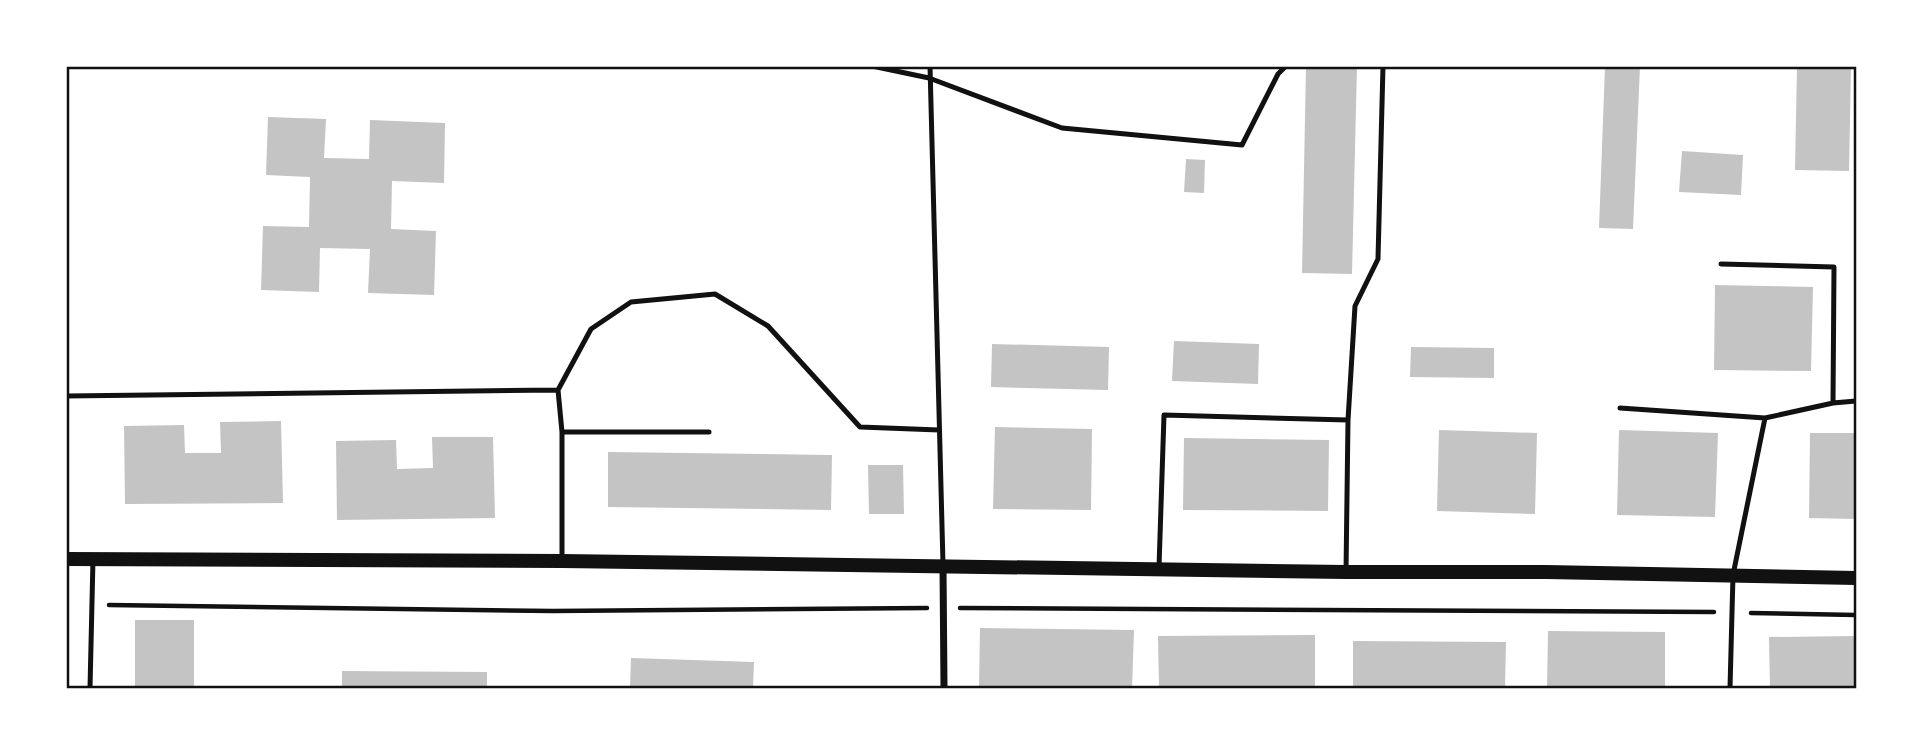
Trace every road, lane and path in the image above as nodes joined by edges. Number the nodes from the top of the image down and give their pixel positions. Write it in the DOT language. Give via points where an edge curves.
graph roads {
  1 [pos="872,66"];
  2 [pos="930,66"];
  3 [pos="1286,66"];
  4 [pos="1383,66"];
  5 [pos="929,78"];
  6 [pos="1721,264"];
  7 [pos="558,390"];
  8 [pos="66,396"];
  9 [pos="1857,401"];
  10 [pos="1833,403"];
  11 [pos="1620,408"];
  12 [pos="1765,418"];
  13 [pos="1348,420"];
  14 [pos="939,430"];
  15 [pos="562,432"];
  16 [pos="709,432"];
  17 [pos="66,559"];
  18 [pos="93,559"];
  19 [pos="562,561"];
  20 [pos="943,566"];
  21 [pos="1159,570"];
  22 [pos="1346,572"];
  23 [pos="1733,575"];
  24 [pos="1857,578"];
  25 [pos="90,688"];
  26 [pos="944,688"];
  27 [pos="1730,688"];
  1 -- 5 [label="lane"];
  2 -- 5 [label="lane"];
  3 -- 5 [label="lane" via="1242,145 1062,128"];
  4 -- 13 [label="lane" via="1378,259 1354,306"];
  5 -- 14 [label="lane"];
  6 -- 10 [label="lane" via="1834,267"];
  7 -- 8 [label="lane"];
  7 -- 14 [label="lane" via="591,330 631,302 715,294 768,326 860,428"];
  7 -- 15 [label="lane"];
  9 -- 10 [label="lane"];
  10 -- 12 [label="lane"];
  11 -- 12 [label="lane"];
  12 -- 23 [label="lane"];
  13 -- 21 [label="lane" via="1164,415"];
  13 -- 22 [label="lane"];
  14 -- 20 [label="lane"];
  15 -- 16 [label="lane"];
  15 -- 19 [label="lane"];
  17 -- 18 [label="main road"];
  18 -- 19 [label="main road"];
  18 -- 25 [label="lane"];
  19 -- 20 [label="main road"];
  20 -- 21 [label="main road"];
  20 -- 26 [label="street"];
  21 -- 22 [label="main road"];
  22 -- 23 [label="main road"];
  23 -- 24 [label="main road"];
  23 -- 27 [label="lane"];
}
